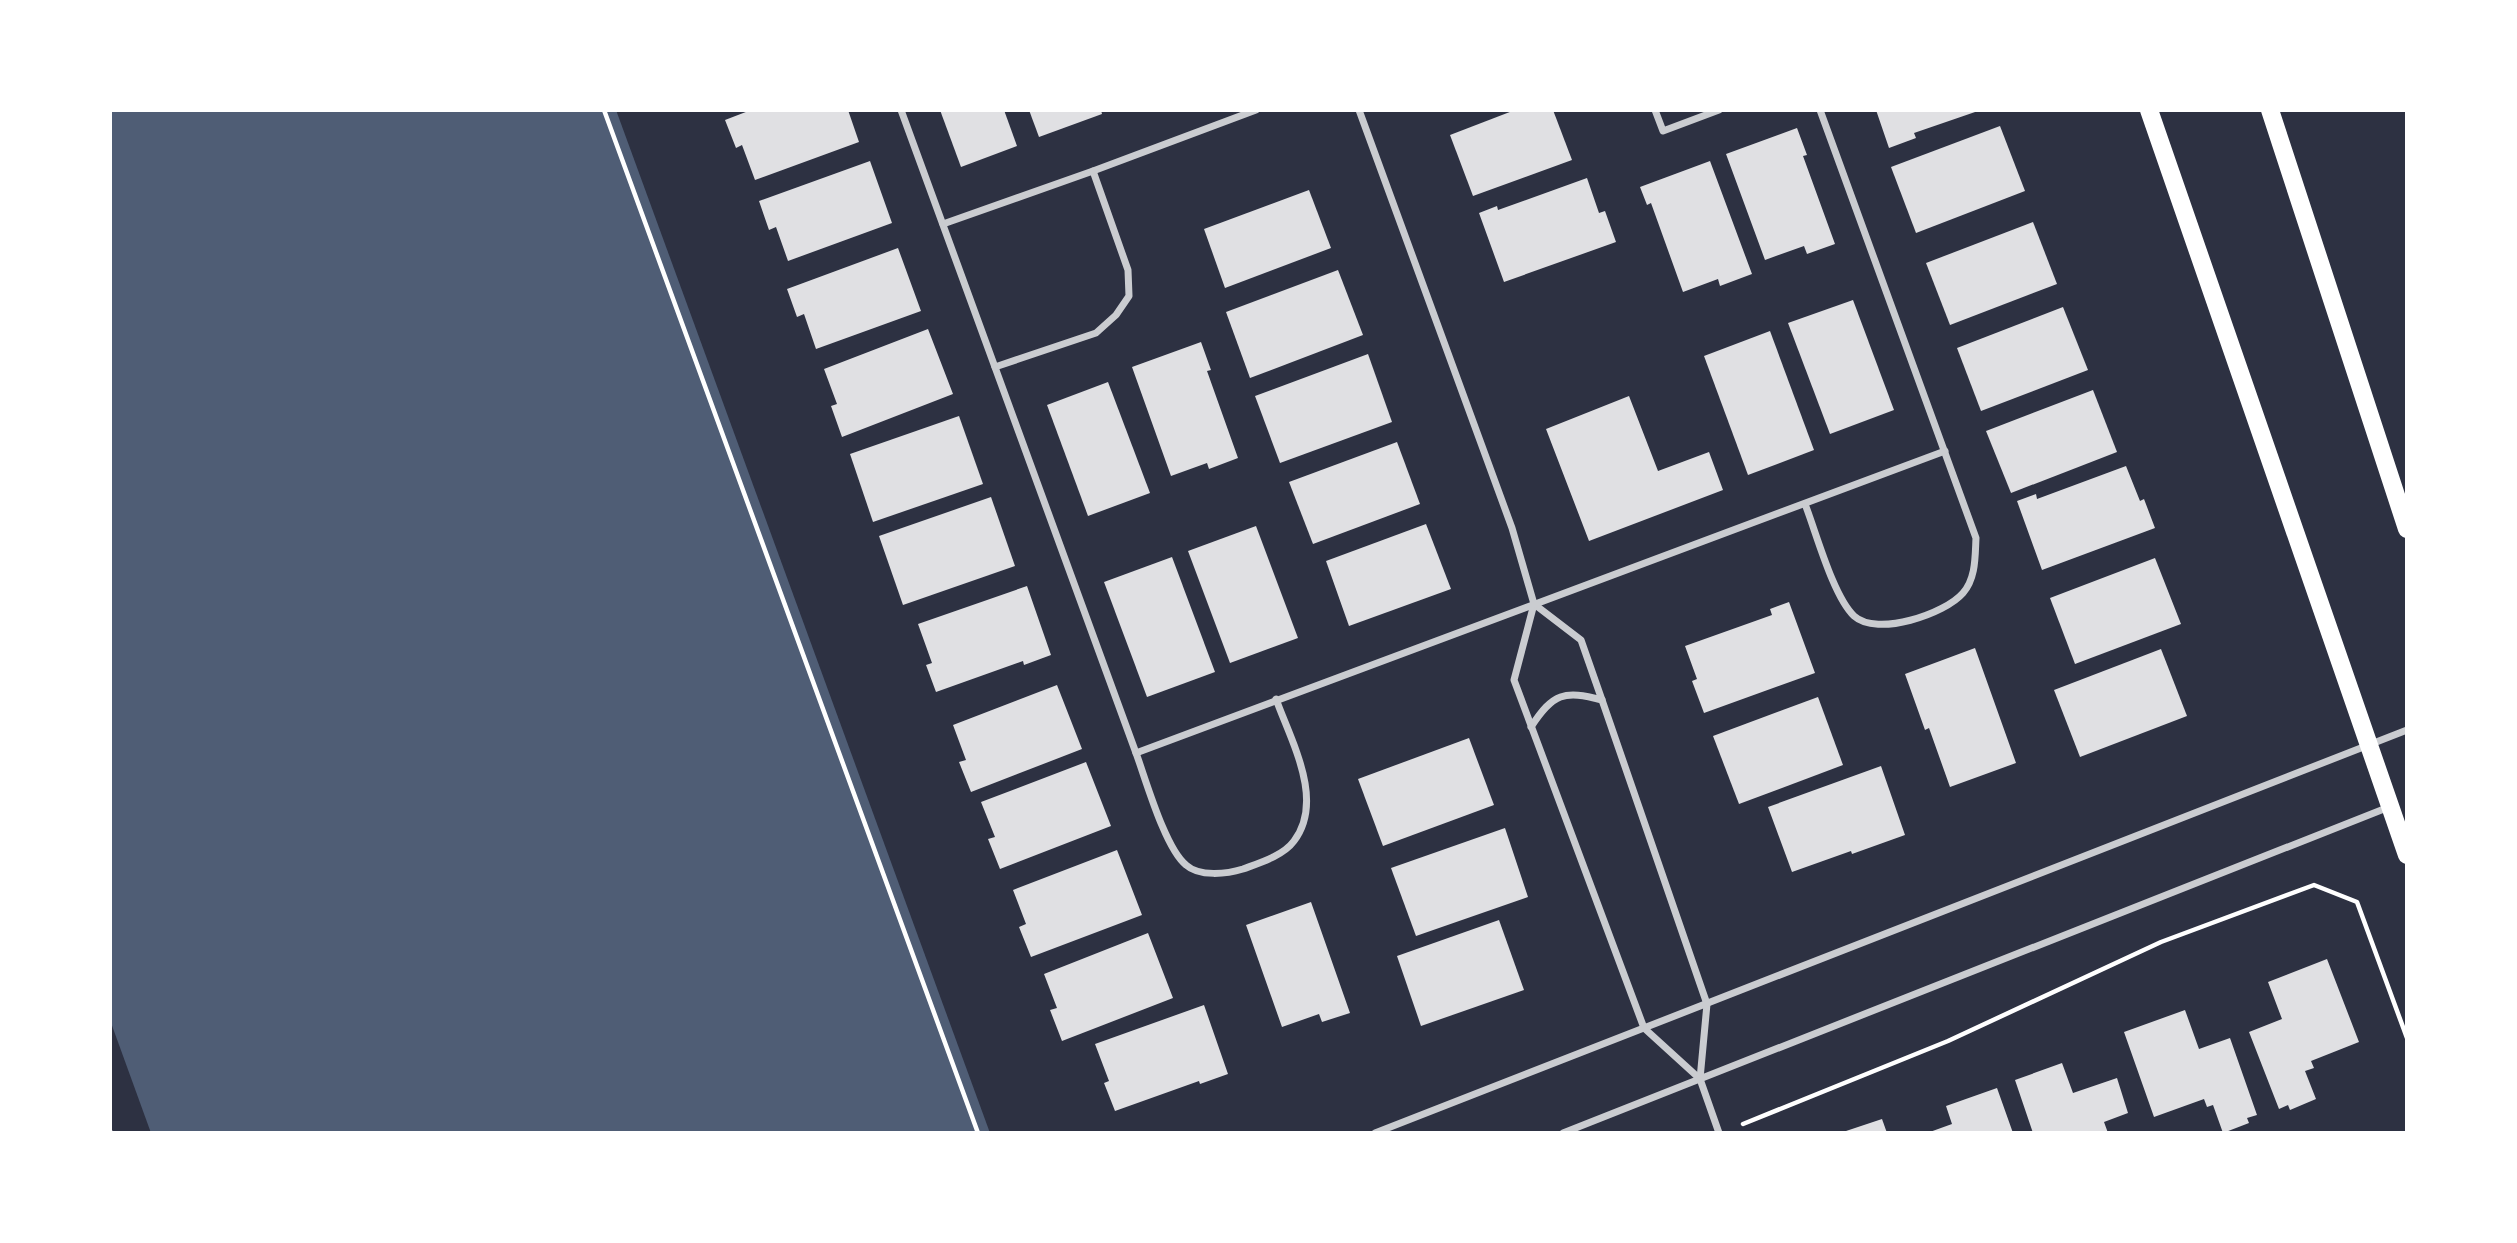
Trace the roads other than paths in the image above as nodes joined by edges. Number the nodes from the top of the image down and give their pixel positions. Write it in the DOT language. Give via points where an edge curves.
graph roads {
  1 [pos="901,110"];
  2 [pos="1255,110"];
  3 [pos="1359,110"];
  4 [pos="1655,110"];
  5 [pos="1719,110"];
  6 [pos="1820,110"];
  7 [pos="2149,110"];
  8 [pos="2270,110"];
  9 [pos="1093,172"];
  10 [pos="943,224"];
  11 [pos="995,367"];
  12 [pos="1945,451"];
  13 [pos="1805,504"];
  14 [pos="2407,529"];
  15 [pos="1534,604"];
  16 [pos="1276,699"];
  17 [pos="1602,700"];
  18 [pos="1531,727"];
  19 [pos="2407,730"];
  20 [pos="2370,743"];
  21 [pos="1136,753"];
  22 [pos="2390,806"];
  23 [pos="2407,855"];
  24 [pos="1707,1004"];
  25 [pos="1644,1028"];
  26 [pos="1700,1079"];
  27 [pos="1376,1133"];
  28 [pos="1563,1133"];
  29 [pos="1719,1133"];
  1 -- 10 [label="street"];
  2 -- 9 [label="street"];
  3 -- 15 [label="street" via="1512,528"];
  4 -- 5 [label="street" via="1663,131"];
  6 -- 12 [label="street"];
  7 -- 20 [label="main road"];
  8 -- 14 [label="main road"];
  9 -- 10 [label="street"];
  9 -- 11 [label="street" via="1128,270 1129,296 1096,333"];
  10 -- 11 [label="street"];
  11 -- 21 [label="street"];
  12 -- 13 [label="street"];
  12 -- 13 [label="street" via="1976,537 1975,571 1962,594 1936,611 1900,624 1855,617 1839,594"];
  13 -- 15 [label="street"];
  15 -- 16 [label="street"];
  15 -- 17 [label="street" via="1581,640"];
  15 -- 18 [label="street" via="1514,680"];
  16 -- 21 [label="street"];
  16 -- 21 [label="street" via="1308,787 1306,820 1293,843 1267,860 1231,873 1186,866 1170,843"];
  17 -- 18 [label="street" via="1578,694 1558,698 1544,707"];
  17 -- 24 [label="street"];
  18 -- 25 [label="street"];
  19 -- 20 [label="street"];
  20 -- 22 [label="main road"];
  20 -- 24 [label="street"];
  22 -- 23 [label="main road"];
  22 -- 26 [label="street"];
  24 -- 25 [label="street"];
  24 -- 26 [label="street"];
  25 -- 26 [label="street"];
  25 -- 27 [label="street"];
  26 -- 28 [label="street"];
  26 -- 29 [label="street"];
}
